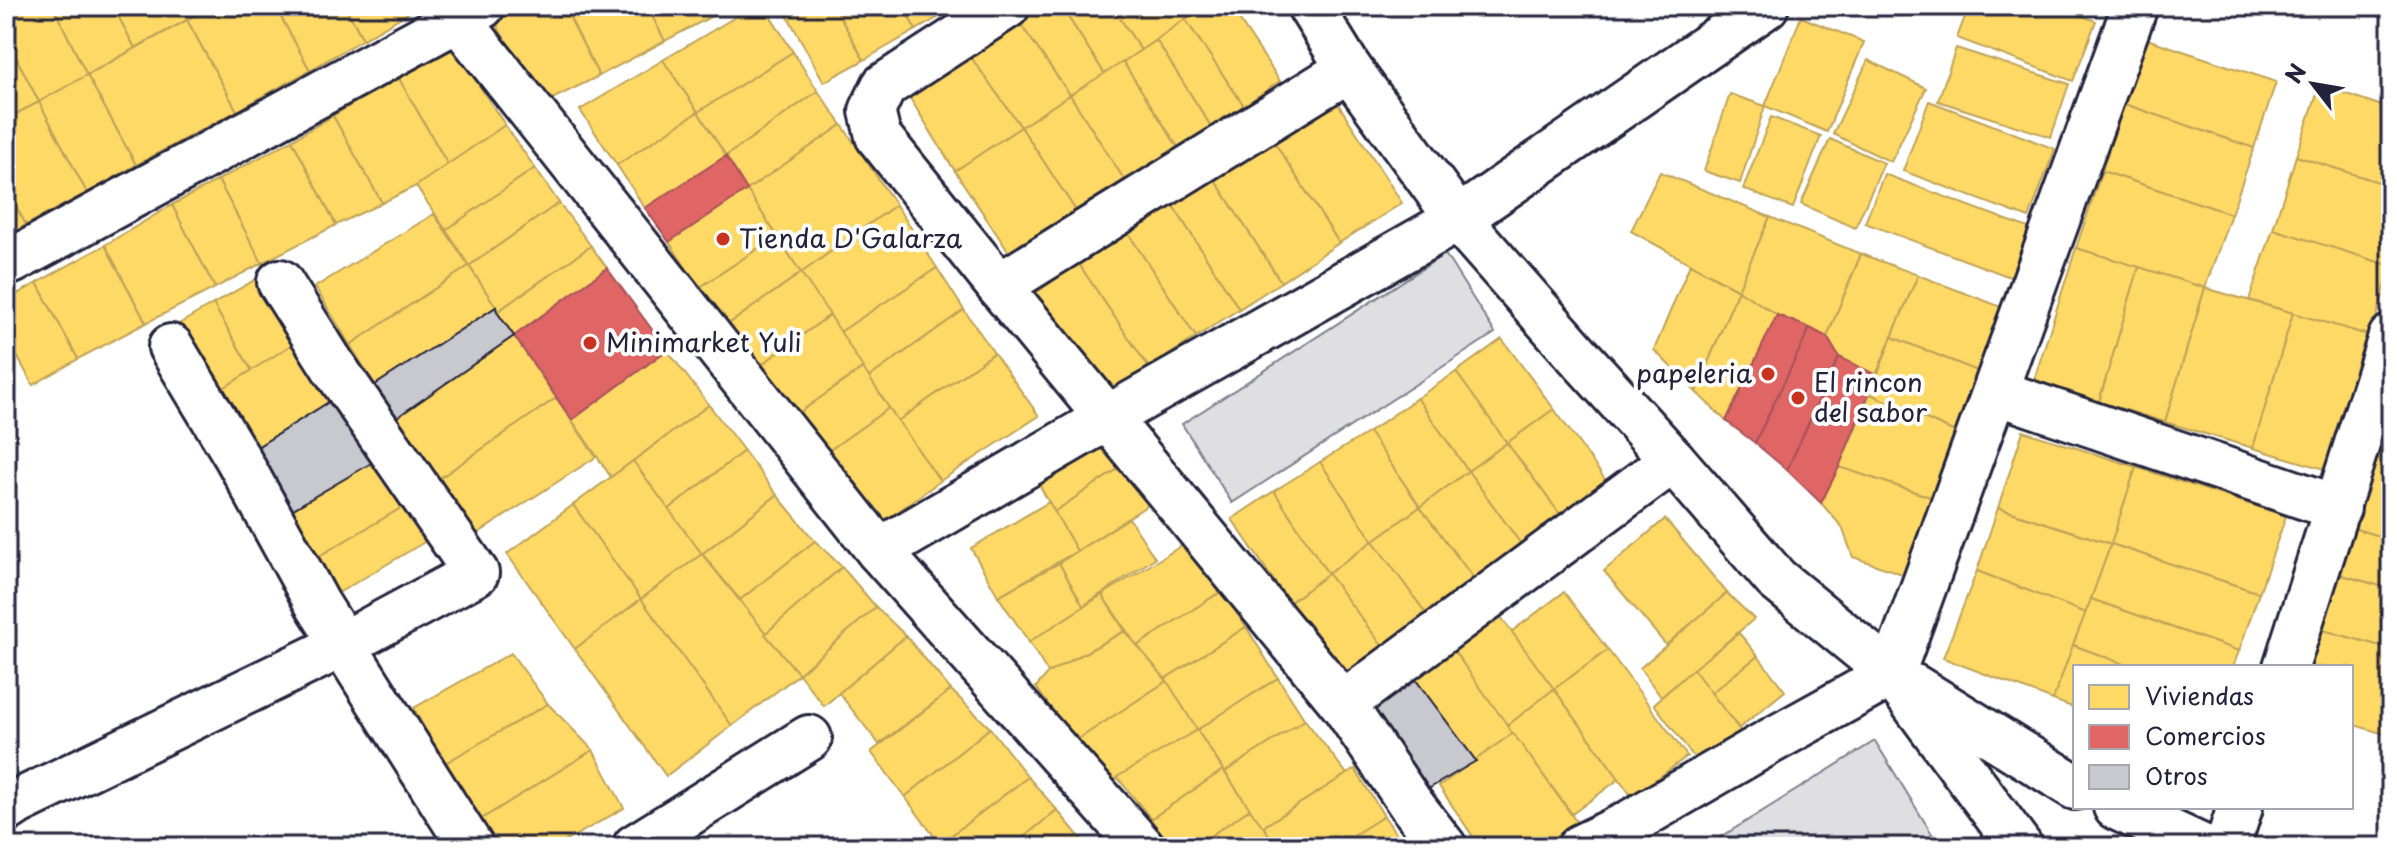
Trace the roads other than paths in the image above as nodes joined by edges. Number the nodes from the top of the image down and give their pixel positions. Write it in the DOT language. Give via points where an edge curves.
graph roads {
  1 [pos="1007,6"];
  2 [pos="1310,6"];
  3 [pos="1766,6"];
  4 [pos="2135,6"];
  5 [pos="464,10"];
  6 [pos="1349,69"];
  7 [pos="1458,219"];
  8 [pos="12,261"];
  9 [pos="280,282"];
  10 [pos="999,286"];
  11 [pos="2391,337"];
  12 [pos="171,347"];
  13 [pos="1996,392"];
  14 [pos="1107,418"];
  15 [pos="1673,460"];
  16 [pos="2338,508"];
  17 [pos="879,551"];
  18 [pos="342,645"];
  19 [pos="2287,665"];
  20 [pos="1892,674"];
  21 [pos="1343,704"];
  22 [pos="809,738"];
  23 [pos="2073,786"];
  24 [pos="10,797"];
  25 [pos="2120,809"];
  26 [pos="2239,809"];
  27 [pos="1632,836"];
  28 [pos="471,847"];
  29 [pos="635,847"];
  30 [pos="1142,847"];
  31 [pos="1444,847"];
  32 [pos="1580,847"];
  33 [pos="2020,847"];
  34 [pos="2202,847"];
  35 [pos="2227,847"];
  1 -- 10 [label="street" via="884,86 872,111 878,136"];
  2 -- 6 [label="street"];
  3 -- 7 [label="street"];
  4 -- 13 [label="street"];
  5 -- 8 [label="street"];
  5 -- 17 [label="street"];
  6 -- 7 [label="street"];
  6 -- 10 [label="street"];
  7 -- 14 [label="street"];
  7 -- 15 [label="street"];
  9 -- 18 [label="street" via="476,573"];
  10 -- 14 [label="street"];
  11 -- 16 [label="street"];
  12 -- 18 [label="street"];
  13 -- 16 [label="street"];
  13 -- 20 [label="street"];
  14 -- 17 [label="street"];
  14 -- 21 [label="street"];
  15 -- 20 [label="street" via="1776,579"];
  15 -- 21 [label="street"];
  16 -- 19 [label="street"];
  17 -- 30 [label="street"];
  18 -- 24 [label="street"];
  18 -- 28 [label="street"];
  20 -- 23 [label="street"];
  20 -- 27 [label="street" via="1769,742"];
  20 -- 33 [label="street"];
  21 -- 31 [label="street"];
  22 -- 29 [label="street"];
  25 -- 34 [label="street"];
  26 -- 35 [label="street"];
  27 -- 32 [label="street"];
}
